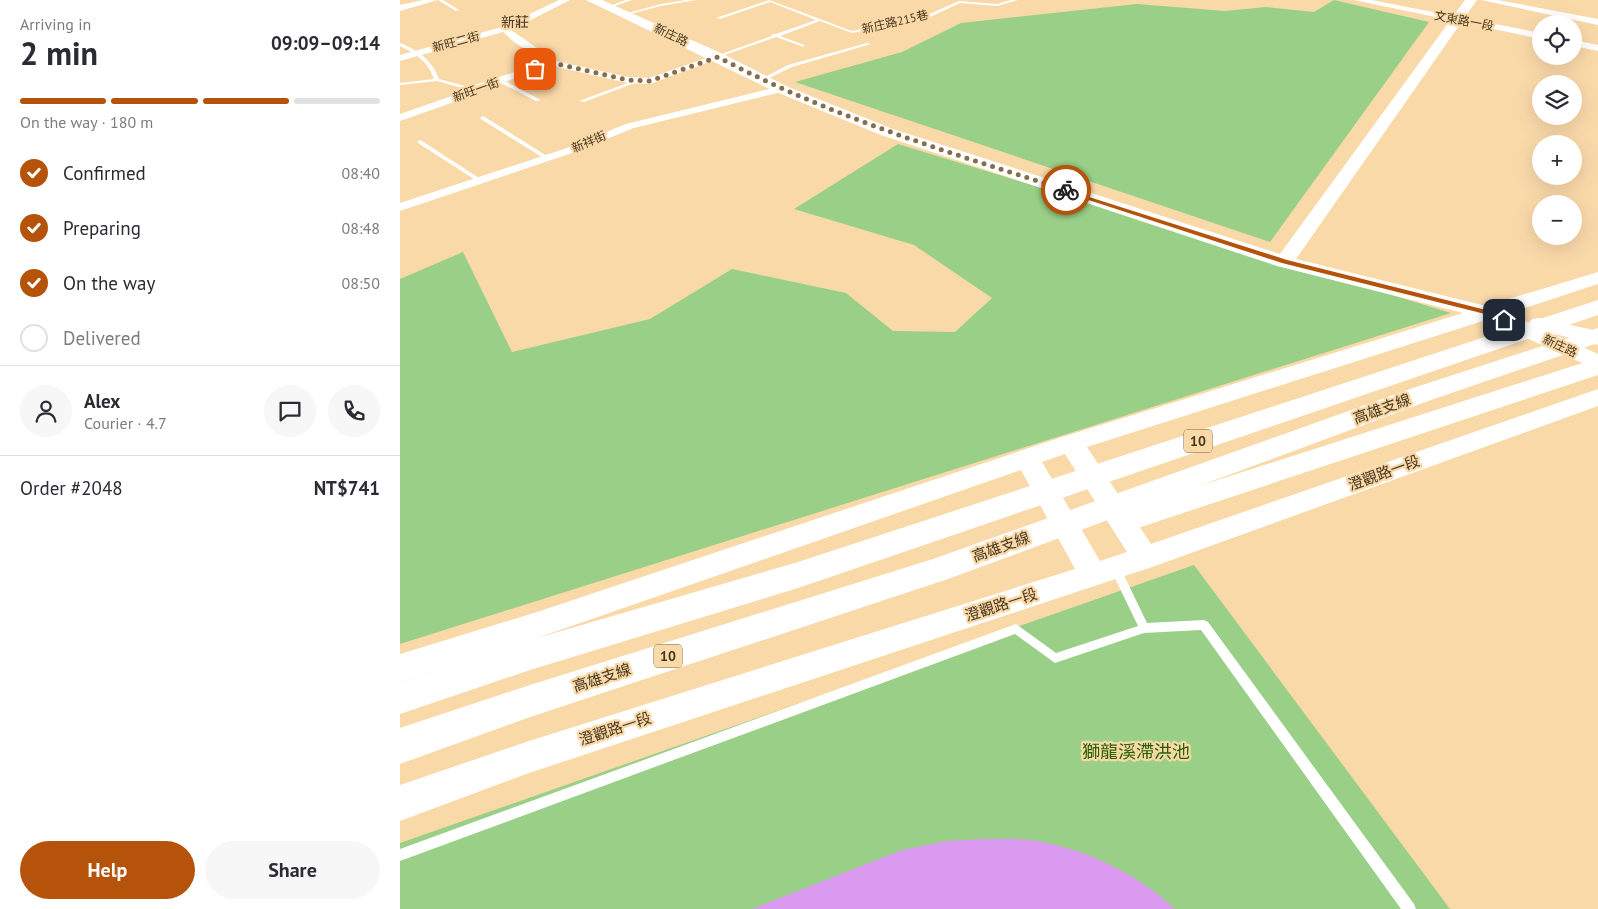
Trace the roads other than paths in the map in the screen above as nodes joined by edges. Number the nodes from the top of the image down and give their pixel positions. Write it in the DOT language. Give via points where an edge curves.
graph roads {
  1 [pos="434,0"];
  2 [pos="440,0"];
  3 [pos="566,0"];
  4 [pos="592,0"];
  5 [pos="694,0"];
  6 [pos="1016,0"];
  7 [pos="1358,0"];
  8 [pos="1470,0"];
  9 [pos="1485,0"];
  10 [pos="1382,2"];
  11 [pos="628,7"];
  12 [pos="400,8"];
  13 [pos="457,10"];
  14 [pos="718,18"];
  15 [pos="1456,19"];
  16 [pos="820,20"];
  17 [pos="1598,22"];
  18 [pos="505,29"];
  19 [pos="1532,34"];
  20 [pos="774,35"];
  21 [pos="400,44"];
  22 [pos="869,44"];
  23 [pos="1582,45"];
  24 [pos="802,46"];
  25 [pos="1598,48"];
  26 [pos="417,52"];
  27 [pos="718,57"];
  28 [pos="400,58"];
  29 [pos="553,63"];
  30 [pos="437,80"];
  31 [pos="761,80"];
  32 [pos="501,81"];
  33 [pos="638,81"];
  34 [pos="400,84"];
  35 [pos="473,89"];
  36 [pos="781,89"];
  37 [pos="538,100"];
  38 [pos="582,101"];
  39 [pos="400,118"];
  40 [pos="482,118"];
  41 [pos="420,142"];
  42 [pos="547,158"];
  43 [pos="479,180"];
  44 [pos="400,207"];
  45 [pos="1284,262"];
  46 [pos="1598,278"];
  47 [pos="1598,292"];
  48 [pos="1598,307"];
  49 [pos="1488,312"];
  50 [pos="1598,337"];
  51 [pos="1598,365"];
  52 [pos="1598,397"];
  53 [pos="1071,443"];
  54 [pos="1028,458"];
  55 [pos="1145,558"];
  56 [pos="936,570"];
  57 [pos="1104,572"];
  58 [pos="798,576"];
  59 [pos="1144,628"];
  60 [pos="400,668"];
  61 [pos="400,698"];
  62 [pos="400,746"];
  63 [pos="400,803"];
  64 [pos="400,855"];
  65 [pos="1409,909"];
  1 -- 12 [label="street"];
  2 -- 13 [label="lane"];
  3 -- 18 [label="street, 新旺二街"];
  4 -- 11 [label="street, 新庄路" via="608,7"];
  5 -- 11 [label="lane"];
  6 -- 16 [label="lane, 新庄路215巷" via="997,6 959,2 928,16 852,32"];
  7 -- 10 [label="street, 文東路一段"];
  8 -- 15 [label="street"];
  9 -- 17 [label="street"];
  10 -- 15 [label="street, 文東路一段"];
  11 -- 27 [label="street, 新庄路"];
  14 -- 16 [label="lane" via="770,1"];
  15 -- 19 [label="street, 文東路一段"];
  15 -- 45 [label="street"];
  16 -- 20 [label="lane"];
  18 -- 26 [label="street, 新旺二街"];
  18 -- 29 [label="street" via="516,40"];
  20 -- 24 [label="lane"];
  20 -- 27 [label="lane"];
  21 -- 26 [label="lane"];
  22 -- 31 [label="lane" via="790,66"];
  23 -- 25 [label="street"];
  26 -- 28 [label="street, 新旺二街"];
  26 -- 30 [label="lane" via="432,65"];
  27 -- 31 [label="street, 新庄路"];
  27 -- 33 [label="street" via="650,81"];
  29 -- 32 [label="street, 新旺一街"];
  29 -- 33 [label="street"];
  30 -- 34 [label="lane"];
  30 -- 35 [label="lane"];
  31 -- 36 [label="street, 新庄路"];
  32 -- 35 [label="street, 新旺一街"];
  32 -- 37 [label="lane"];
  33 -- 38 [label="lane"];
  35 -- 39 [label="street, 新旺一街"];
  36 -- 42 [label="street, 新祥街" via="630,126"];
  36 -- 45 [label="street, 新庄路" via="887,132"];
  40 -- 42 [label="lane"];
  41 -- 43 [label="lane"];
  42 -- 43 [label="street, 新祥街"];
  43 -- 44 [label="street, 新祥街"];
  45 -- 49 [label="street, 新庄路"];
  46 -- 49 [label="street"];
  47 -- 58 [label="highway" via="960,502"];
  48 -- 58 [label="highway, 高雄支線 / 10"];
  49 -- 50 [label="street"];
  49 -- 51 [label="street, 新庄路"];
  49 -- 53 [label="street"];
  50 -- 56 [label="highway, 高雄支線 / 10" via="1422,394"];
  51 -- 56 [label="highway" via="1094,531"];
  52 -- 55 [label="street, 澄觀路一段"];
  53 -- 54 [label="street"];
  53 -- 55 [label="street"];
  54 -- 57 [label="street"];
  54 -- 60 [label="street" via="537,625"];
  55 -- 57 [label="street, 澄觀路一段"];
  56 -- 62 [label="highway, 高雄支線 / 10"];
  57 -- 59 [label="lane"];
  57 -- 63 [label="street, 澄觀路一段" via="529,756"];
  58 -- 61 [label="highway, 高雄支線 / 10" via="530,655"];
  59 -- 64 [label="lane" via="1055,658 1016,629"];
  59 -- 65 [label="lane" via="1204,625"];
}
